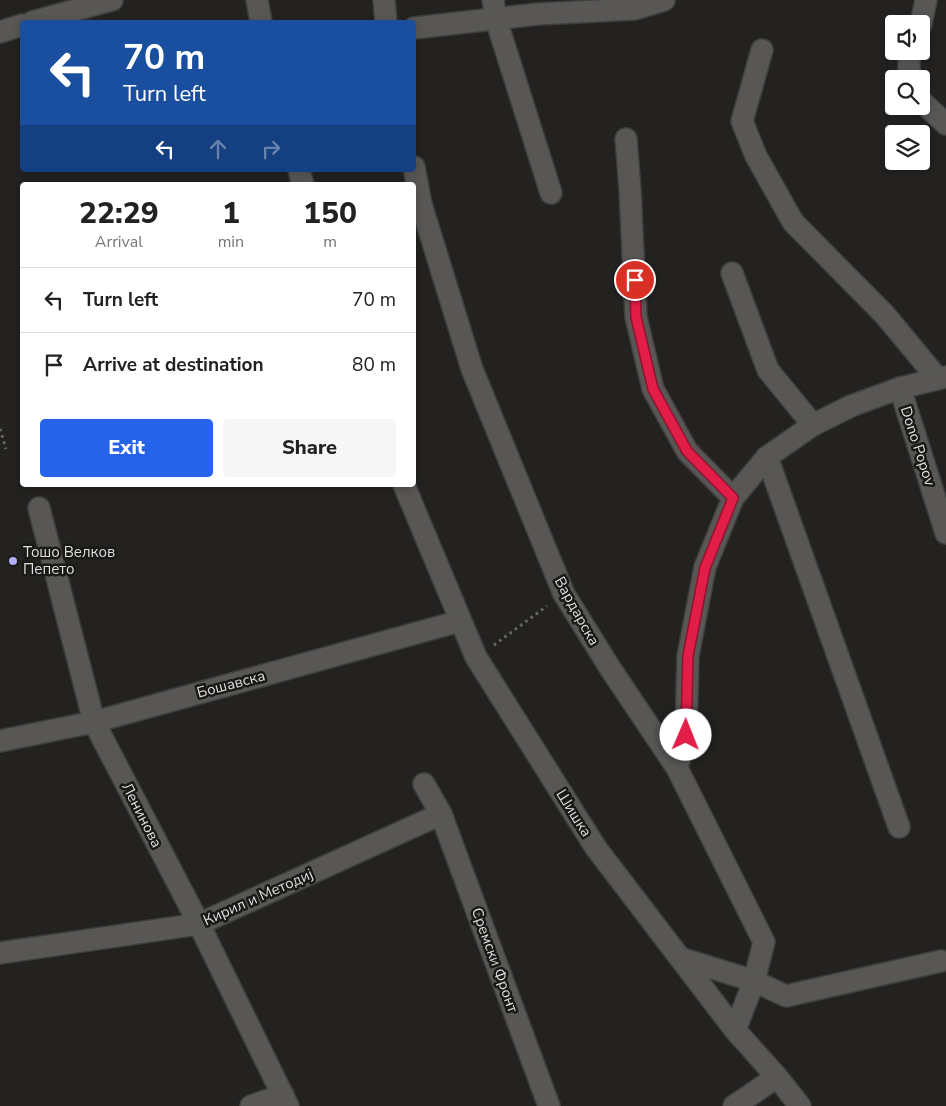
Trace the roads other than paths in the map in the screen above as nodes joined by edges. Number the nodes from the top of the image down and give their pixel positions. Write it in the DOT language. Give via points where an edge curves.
graph roads {
  1 [pos="112,0"];
  2 [pos="257,0"];
  3 [pos="384,0"];
  4 [pos="664,0"];
  5 [pos="926,0"];
  6 [pos="494,9"];
  7 [pos="923,15"];
  8 [pos="39,20"];
  9 [pos="261,20"];
  10 [pos="386,20"];
  11 [pos="20,26"];
  12 [pos="416,28"];
  13 [pos="0,32"];
  14 [pos="762,50"];
  15 [pos="930,109"];
  16 [pos="946,124"];
  17 [pos="626,139"];
  18 [pos="415,172"];
  19 [pos="551,193"];
  20 [pos="732,272"];
  21 [pos="942,378"];
  22 [pos="900,388"];
  23 [pos="813,425"];
  24 [pos="767,457"];
  25 [pos="405,487"];
  26 [pos="733,498"];
  27 [pos="39,508"];
  28 [pos="946,533"];
  29 [pos="460,621"];
  30 [pos="94,722"];
  31 [pos="0,741"];
  32 [pos="677,768"];
  33 [pos="424,784"];
  34 [pos="441,814"];
  35 [pos="899,827"];
  36 [pos="199,924"];
  37 [pos="0,953"];
  38 [pos="680,958"];
  39 [pos="941,961"];
  40 [pos="754,982"];
  41 [pos="735,1030"];
  42 [pos="777,1077"];
  43 [pos="286,1101"];
  44 [pos="251,1106"];
  45 [pos="549,1106"];
  46 [pos="734,1106"];
  47 [pos="800,1106"];
  1 -- 8 [label="street"];
  2 -- 9 [label="street"];
  3 -- 10 [label="street"];
  4 -- 6 [label="street" via="635,9 538,14"];
  5 -- 7 [label="street"];
  6 -- 12 [label="street"];
  6 -- 19 [label="street"];
  11 -- 13 [label="street"];
  14 -- 21 [label="street" via="742,121 756,156 792,222 885,315"];
  15 -- 16 [label="street"];
  17 -- 26 [label="street" via="636,317 653,389 687,451"];
  18 -- 32 [label="street, Вардарска" via="421,204 472,369 564,594"];
  20 -- 23 [label="street" via="768,370"];
  21 -- 22 [label="street"];
  22 -- 23 [label="street" via="851,406"];
  22 -- 28 [label="street, Dono Popov"];
  23 -- 24 [label="street"];
  24 -- 26 [label="street"];
  24 -- 35 [label="street"];
  25 -- 29 [label="street, Шишка"];
  26 -- 32 [label="street" via="705,568 688,656 686,735"];
  27 -- 30 [label="street, Ленинова"];
  29 -- 30 [label="street, Бошавска"];
  29 -- 38 [label="street, Шишка" via="476,657 596,848"];
  30 -- 31 [label="street, Бошавска"];
  30 -- 36 [label="street, Ленинова"];
  32 -- 40 [label="street, Вардарска" via="764,942"];
  33 -- 34 [label="street"];
  34 -- 36 [label="street, Кирил и Методиј"];
  34 -- 45 [label="street, Сремски Фронт"];
  36 -- 37 [label="street, Кирил и Методиј"];
  36 -- 43 [label="street, Ленинова"];
  38 -- 40 [label="street"];
  38 -- 41 [label="street, Шишка"];
  39 -- 40 [label="street" via="786,996"];
  40 -- 41 [label="street, Вардарска"];
  41 -- 42 [label="street, Шишка"];
  42 -- 46 [label="street"];
  42 -- 47 [label="street, Шишка"];
  43 -- 44 [label="street"];
}
